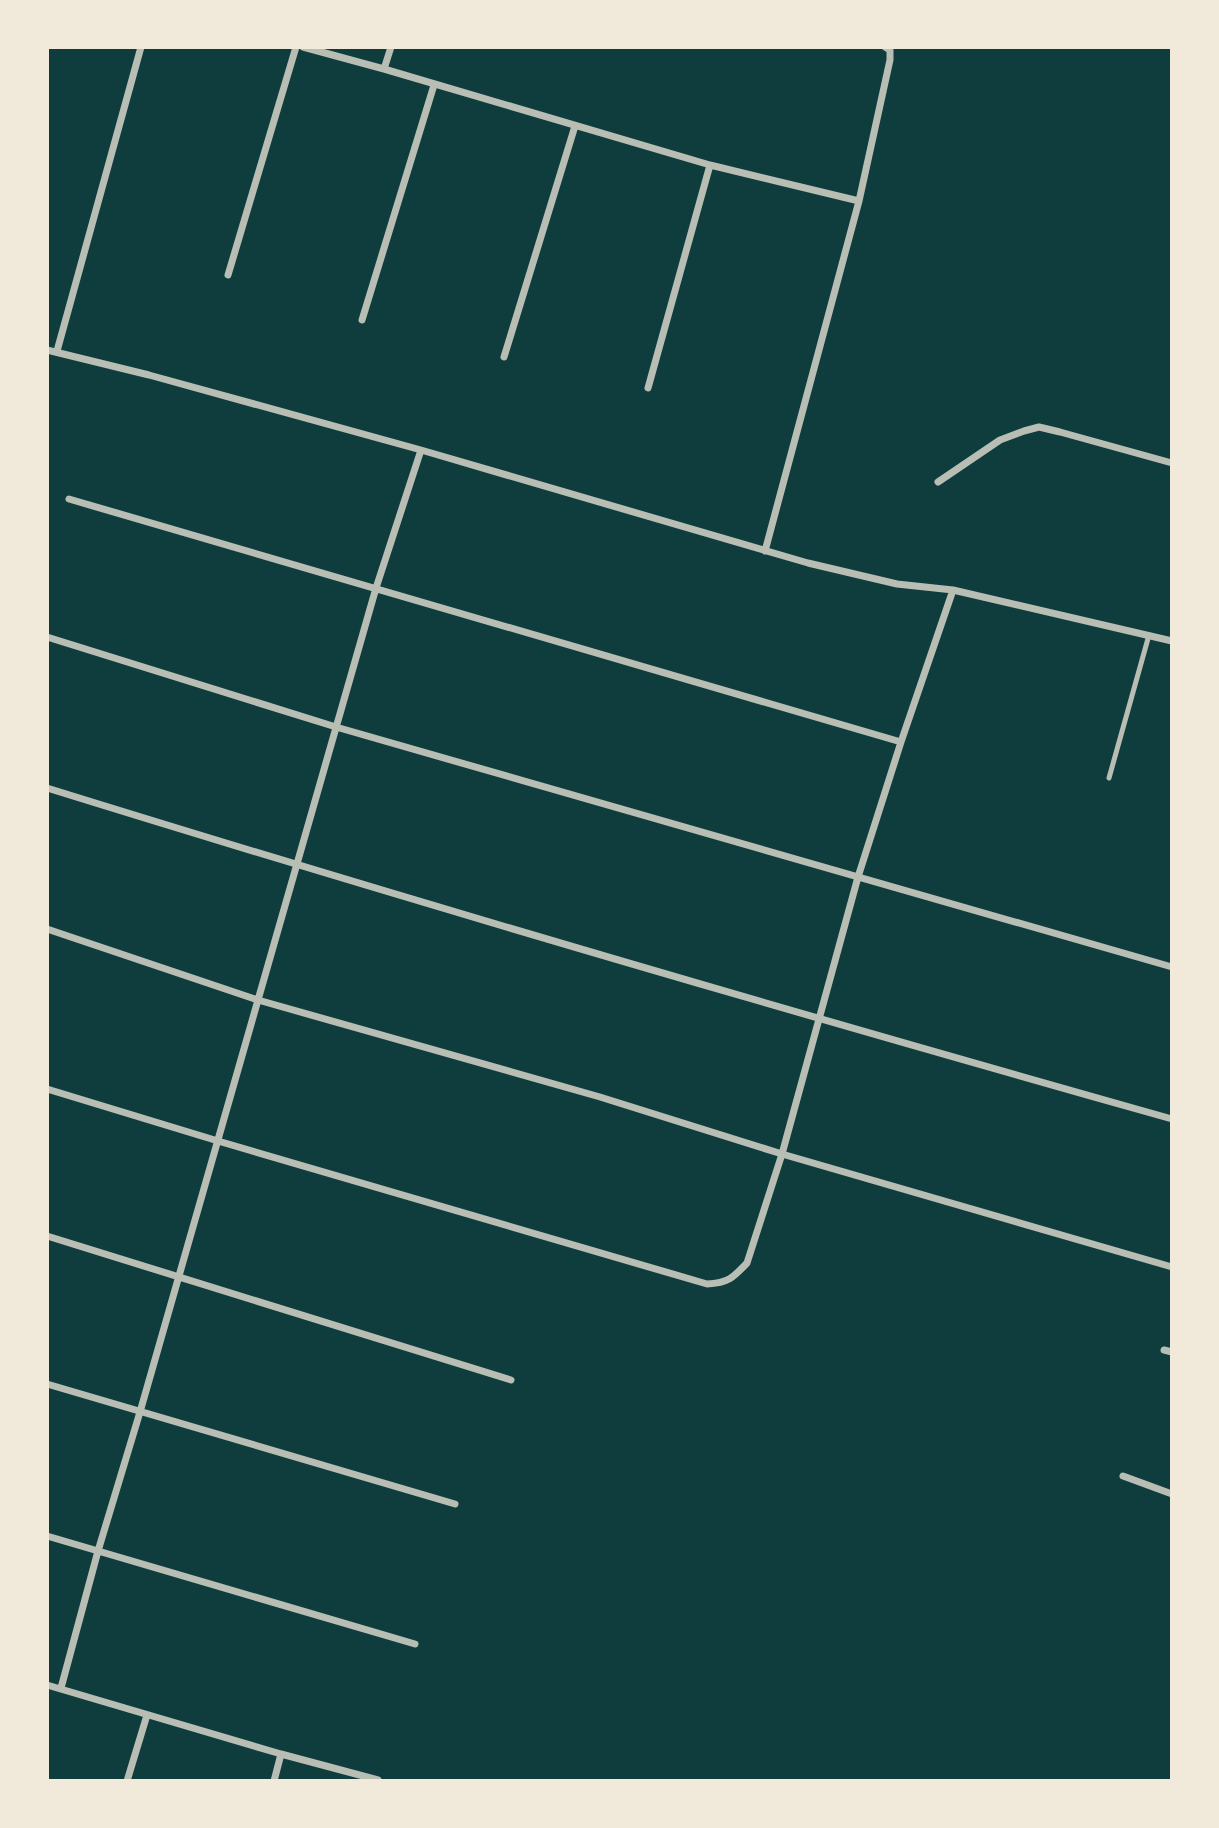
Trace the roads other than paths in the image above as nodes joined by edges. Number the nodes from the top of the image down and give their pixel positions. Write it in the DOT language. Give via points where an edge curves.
graph roads {
  1 [pos="141,47"];
  2 [pos="296,47"];
  3 [pos="303,47"];
  4 [pos="391,47"];
  5 [pos="885,47"];
  6 [pos="384,69"];
  7 [pos="434,85"];
  8 [pos="575,126"];
  9 [pos="710,165"];
  10 [pos="859,201"];
  11 [pos="228,275"];
  12 [pos="362,320"];
  13 [pos="47,349"];
  14 [pos="57,351"];
  15 [pos="504,357"];
  16 [pos="648,388"];
  17 [pos="421,450"];
  18 [pos="1172,463"];
  19 [pos="937,482"];
  20 [pos="69,499"];
  21 [pos="765,551"];
  22 [pos="376,588"];
  23 [pos="953,590"];
  24 [pos="1149,635"];
  25 [pos="47,638"];
  26 [pos="1172,641"];
  27 [pos="335,727"];
  28 [pos="901,741"];
  29 [pos="1109,778"];
  30 [pos="47,788"];
  31 [pos="297,866"];
  32 [pos="858,877"];
  33 [pos="47,929"];
  34 [pos="1172,967"];
  35 [pos="258,1000"];
  36 [pos="820,1020"];
  37 [pos="47,1088"];
  38 [pos="1172,1119"];
  39 [pos="218,1141"];
  40 [pos="782,1154"];
  41 [pos="47,1236"];
  42 [pos="1172,1267"];
  43 [pos="179,1276"];
  44 [pos="511,1380"];
  45 [pos="47,1384"];
  46 [pos="140,1412"];
  47 [pos="1123,1476"];
  48 [pos="1172,1494"];
  49 [pos="455,1504"];
  50 [pos="47,1536"];
  51 [pos="98,1550"];
  52 [pos="415,1644"];
  53 [pos="47,1685"];
  54 [pos="61,1688"];
  55 [pos="147,1715"];
  56 [pos="281,1754"];
  57 [pos="378,1780"];
  58 [pos="127,1781"];
  59 [pos="274,1781"];
  1 -- 14 [label="street"];
  2 -- 11 [label="street"];
  3 -- 6 [label="street"];
  4 -- 6 [label="street"];
  5 -- 10 [label="street" via="890,50 890,60"];
  6 -- 7 [label="street"];
  7 -- 8 [label="street"];
  7 -- 12 [label="street"];
  8 -- 9 [label="street"];
  8 -- 15 [label="street"];
  9 -- 10 [label="street"];
  9 -- 16 [label="street"];
  10 -- 21 [label="street"];
  13 -- 14 [label="street"];
  14 -- 17 [label="street"];
  17 -- 21 [label="street"];
  17 -- 22 [label="street"];
  18 -- 19 [label="street" via="1039,427 1000,440"];
  20 -- 22 [label="street"];
  21 -- 23 [label="street" via="897,584"];
  22 -- 27 [label="street"];
  22 -- 28 [label="street"];
  23 -- 24 [label="street"];
  23 -- 28 [label="street"];
  24 -- 26 [label="street"];
  24 -- 29 [label="lane"];
  25 -- 27 [label="street"];
  27 -- 31 [label="street"];
  27 -- 32 [label="street"];
  28 -- 32 [label="street"];
  30 -- 31 [label="street"];
  31 -- 35 [label="street"];
  31 -- 36 [label="street"];
  32 -- 34 [label="street"];
  32 -- 36 [label="street"];
  33 -- 35 [label="street"];
  35 -- 39 [label="street"];
  35 -- 40 [label="street"];
  36 -- 38 [label="street"];
  36 -- 40 [label="street"];
  37 -- 39 [label="street"];
  39 -- 40 [label="street" via="708,1284 734,1277 747,1263"];
  39 -- 43 [label="street"];
  40 -- 42 [label="street"];
  41 -- 43 [label="street"];
  43 -- 44 [label="street"];
  43 -- 46 [label="street"];
  45 -- 46 [label="street"];
  46 -- 49 [label="street"];
  46 -- 51 [label="street"];
  47 -- 48 [label="street"];
  50 -- 51 [label="street"];
  51 -- 52 [label="street"];
  51 -- 54 [label="street"];
  53 -- 54 [label="street"];
  54 -- 55 [label="street"];
  55 -- 56 [label="street"];
  55 -- 58 [label="street"];
  56 -- 57 [label="street"];
  56 -- 59 [label="street"];
}
